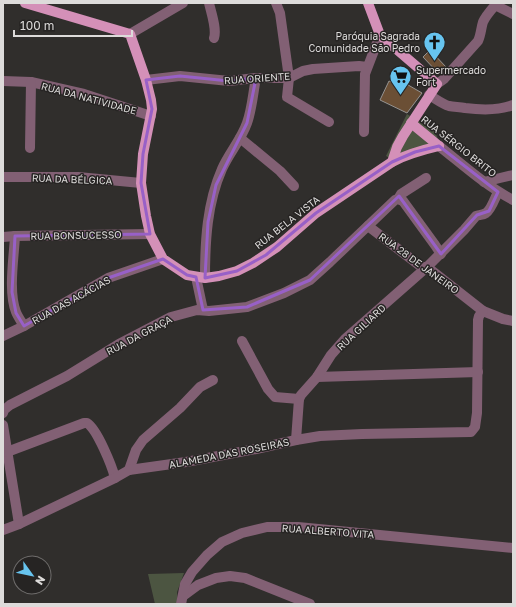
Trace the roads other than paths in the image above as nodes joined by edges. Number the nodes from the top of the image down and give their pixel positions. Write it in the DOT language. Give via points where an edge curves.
graph roads {
  1 [pos="25,3"];
  2 [pos="183,3"];
  3 [pos="209,3"];
  4 [pos="276,3"];
  5 [pos="370,4"];
  6 [pos="496,4"];
  7 [pos="513,14"];
  8 [pos="130,34"];
  9 [pos="380,35"];
  10 [pos="214,38"];
  11 [pos="367,67"];
  12 [pos="256,78"];
  13 [pos="290,78"];
  14 [pos="146,80"];
  15 [pos="3,81"];
  16 [pos="31,82"];
  17 [pos="437,84"];
  18 [pos="429,95"];
  19 [pos="513,105"];
  20 [pos="151,116"];
  21 [pos="329,122"];
  22 [pos="411,123"];
  23 [pos="364,132"];
  24 [pos="240,138"];
  25 [pos="439,146"];
  26 [pos="30,148"];
  27 [pos="392,162"];
  28 [pos="513,175"];
  29 [pos="3,177"];
  30 [pos="426,178"];
  31 [pos="484,182"];
  32 [pos="141,183"];
  33 [pos="294,186"];
  34 [pos="498,192"];
  35 [pos="400,200"];
  36 [pos="513,200"];
  37 [pos="368,226"];
  38 [pos="150,234"];
  39 [pos="15,236"];
  40 [pos="3,237"];
  41 [pos="441,254"];
  42 [pos="163,259"];
  43 [pos="427,267"];
  44 [pos="200,277"];
  45 [pos="203,310"];
  46 [pos="483,311"];
  47 [pos="513,321"];
  48 [pos="24,326"];
  49 [pos="3,336"];
  50 [pos="242,341"];
  51 [pos="478,372"];
  52 [pos="317,377"];
  53 [pos="213,380"];
  54 [pos="299,399"];
  55 [pos="3,413"];
  56 [pos="3,425"];
  57 [pos="296,440"];
  58 [pos="7,452"];
  59 [pos="129,470"];
  60 [pos="115,478"];
  61 [pos="19,524"];
  62 [pos="3,530"];
  63 [pos="513,548"];
  64 [pos="182,600"];
  65 [pos="310,604"];
  1 -- 8 [label="main road"];
  2 -- 8 [label="street"];
  3 -- 10 [label="street"];
  4 -- 13 [label="street" via="280,13"];
  5 -- 9 [label="main road"];
  6 -- 7 [label="street"];
  6 -- 17 [label="street" via="483,21 478,41"];
  8 -- 14 [label="main road"];
  9 -- 11 [label="street"];
  9 -- 17 [label="main road"];
  11 -- 13 [label="street, RUA ORIENTE" via="313,69"];
  11 -- 23 [label="street" via="364,81"];
  12 -- 13 [label="street, RUA ORIENTE"];
  12 -- 14 [label="street, RUA ORIENTE" via="229,81 180,76"];
  12 -- 24 [label="street" via="247,123"];
  13 -- 21 [label="street" via="287,97"];
  14 -- 20 [label="main road" via="151,100"];
  15 -- 16 [label="street, RUA DA NATIVIDADE"];
  16 -- 20 [label="street, RUA DA NATIVIDADE" via="84,94"];
  16 -- 26 [label="street"];
  17 -- 18 [label="main road"];
  18 -- 19 [label="street" via="450,106 482,110"];
  18 -- 22 [label="main road"];
  20 -- 32 [label="main road" via="142,154"];
  22 -- 25 [label="main road, RUA SÉRGIO BRITO"];
  22 -- 27 [label="main road" via="397,147"];
  24 -- 33 [label="street"];
  24 -- 44 [label="street" via="230,153 216,185"];
  25 -- 27 [label="main road, RUA BELA VISTA"];
  25 -- 31 [label="street, RUA SÉRGIO BRITO"];
  27 -- 44 [label="main road, RUA BELA VISTA" via="316,214 266,255 237,270 219,276"];
  28 -- 31 [label="street"];
  29 -- 32 [label="street, RUA DA BÉLGICA" via="78,177"];
  30 -- 35 [label="street, RUA DA GRAÇA" via="401,194"];
  31 -- 34 [label="street, RUA SÉRGIO BRITO"];
  32 -- 38 [label="main road"];
  34 -- 36 [label="street, RUA SÉRGIO BRITO"];
  34 -- 41 [label="street, RUA GILIARD" via="488,211 476,216"];
  35 -- 37 [label="street, RUA DA GRAÇA" via="395,200"];
  35 -- 41 [label="street"];
  37 -- 43 [label="street, RUA 28 DE JANEIRO" via="418,264"];
  37 -- 45 [label="street, RUA DA GRAÇA" via="310,280 247,307"];
  38 -- 39 [label="street, RUA BONSUCESSO"];
  38 -- 42 [label="main road"];
  39 -- 40 [label="street, RUA BONSUCESSO"];
  39 -- 48 [label="street" via="12,292 16,313"];
  41 -- 43 [label="street, RUA GILIARD"];
  42 -- 44 [label="main road" via="186,275"];
  42 -- 48 [label="street, RUA DAS ACÁCIAS" via="108,278"];
  43 -- 46 [label="street, RUA 28 DE JANEIRO"];
  43 -- 52 [label="street, RUA GILIARD" via="345,339"];
  44 -- 45 [label="street"];
  45 -- 55 [label="street, RUA DA GRAÇA" via="171,317 10,405"];
  46 -- 47 [label="street, RUA 28 DE JANEIRO"];
  46 -- 51 [label="street" via="478,320"];
  48 -- 49 [label="street, RUA DAS ACÁCIAS"];
  50 -- 54 [label="street" via="273,395"];
  51 -- 52 [label="street"];
  51 -- 57 [label="street, ALAMEDA DAS ROSEIRAS" via="477,413 475,427 471,432 362,434"];
  52 -- 54 [label="street, RUA GILIARD"];
  53 -- 59 [label="street" via="200,387 143,440 136,450"];
  54 -- 57 [label="street"];
  56 -- 58 [label="street"];
  57 -- 59 [label="street, ALAMEDA DAS ROSEIRAS" via="186,462"];
  58 -- 60 [label="street" via="87,423 93,428 112,466"];
  58 -- 61 [label="street"];
  59 -- 60 [label="street, ALAMEDA DAS ROSEIRAS"];
  60 -- 61 [label="street, ALAMEDA DAS ROSEIRAS"];
  61 -- 62 [label="street, ALAMEDA DAS ROSEIRAS"];
  63 -- 64 [label="street, RUA ALBERTO VITA" via="298,526 266,528 242,533 222,542 192,572 185,584"];
  64 -- 65 [label="street" via="198,585 230,576 245,578"];
}
